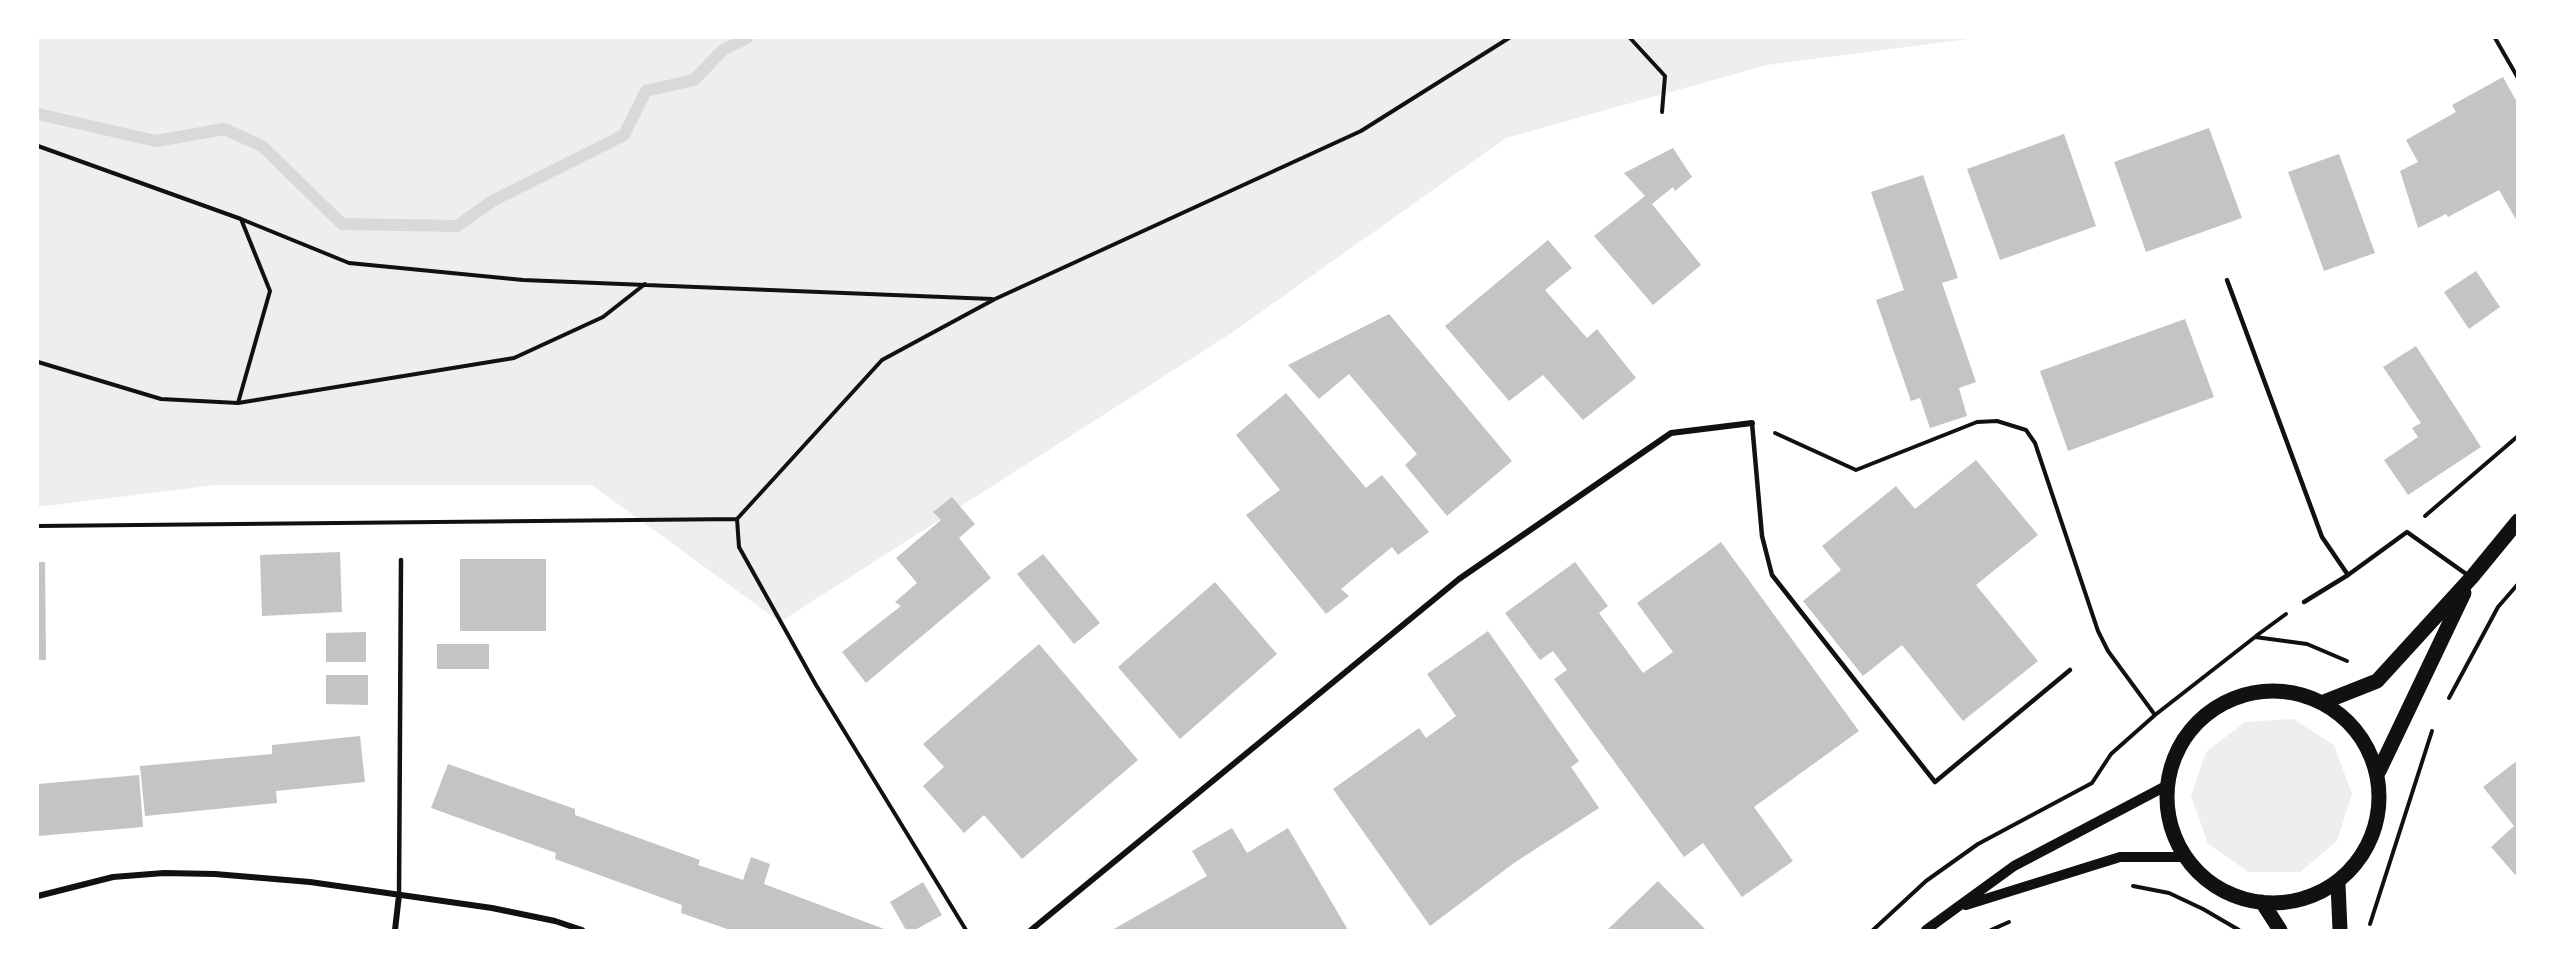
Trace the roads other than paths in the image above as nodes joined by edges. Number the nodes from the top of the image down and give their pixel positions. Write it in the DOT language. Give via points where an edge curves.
graph roads {
  1 [pos="2227,280"];
  2 [pos="1752,423"];
  3 [pos="2517,521"];
  4 [pos="401,560"];
  5 [pos="2348,574"];
  6 [pos="2472,577"];
  7 [pos="2304,602"];
  8 [pos="2070,670"];
  9 [pos="2324,702"];
  10 [pos="2379,771"];
  11 [pos="2164,787"];
  12 [pos="2186,857"];
  13 [pos="2338,884"];
  14 [pos="399,895"];
  15 [pos="38,896"];
  16 [pos="2262,902"];
  17 [pos="1957,907"];
  18 [pos="395,930"];
  19 [pos="582,930"];
  20 [pos="1031,930"];
  21 [pos="1926,930"];
  22 [pos="2280,930"];
  23 [pos="2340,930"];
  1 -- 5 [label="lane" via="2322,537"];
  2 -- 8 [label="lane" via="1762,536 1772,574 1935,782"];
  2 -- 20 [label="street" via="1671,433 1459,579"];
  3 -- 6 [label="main road"];
  4 -- 14 [label="lane"];
  5 -- 6 [label="lane" via="2407,532"];
  5 -- 7 [label="lane"];
  6 -- 9 [label="main road" via="2377,681"];
  6 -- 10 [label="main road"];
  9 -- 10 [label="main road" via="2359,732"];
  9 -- 11 [label="main road" via="2271,691 2220,704 2182,739"];
  10 -- 13 [label="main road" via="2379,815 2364,854"];
  11 -- 12 [label="main road" via="2169,826"];
  11 -- 17 [label="street" via="2014,866"];
  12 -- 16 [label="main road" via="2216,888"];
  12 -- 17 [label="street" via="2120,857"];
  13 -- 16 [label="main road" via="2302,898"];
  13 -- 23 [label="main road"];
  14 -- 15 [label="street" via="310,882 164,873 113,877"];
  14 -- 18 [label="street"];
  14 -- 19 [label="street" via="492,908"];
  16 -- 22 [label="main road"];
  17 -- 21 [label="street"];
}
